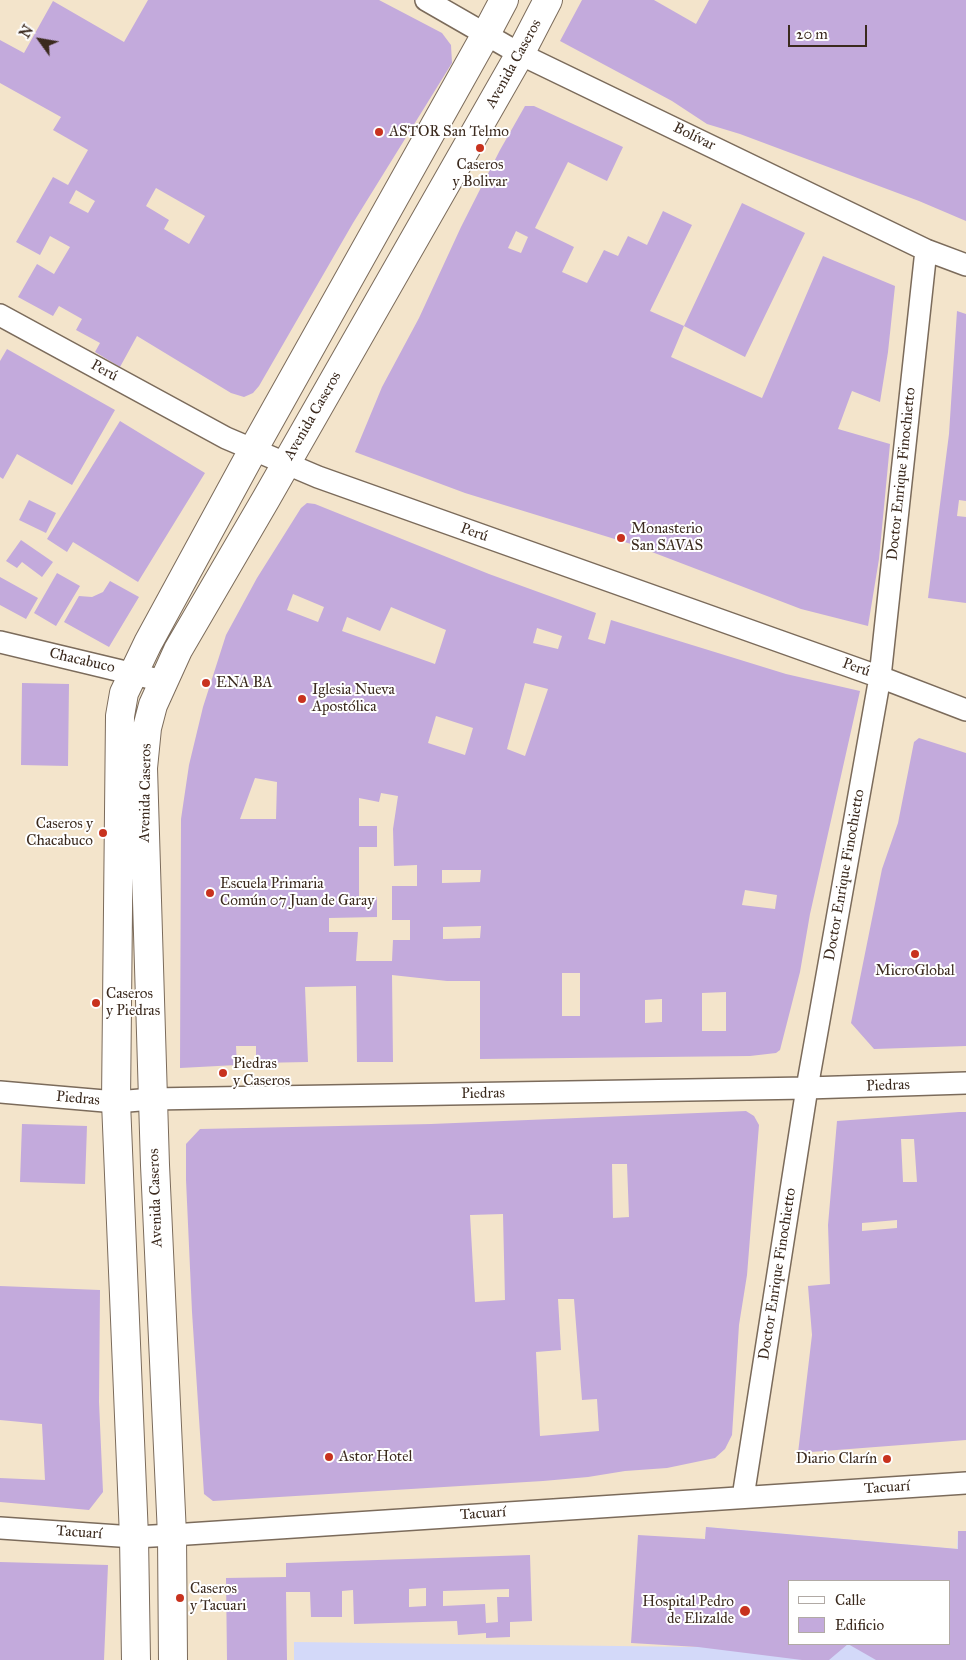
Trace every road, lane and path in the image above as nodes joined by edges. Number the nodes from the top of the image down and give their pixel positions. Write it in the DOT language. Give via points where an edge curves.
graph roads {
  1 [pos="426,0"];
  2 [pos="504,0"];
  3 [pos="548,0"];
  4 [pos="486,34"];
  5 [pos="520,54"];
  6 [pos="926,250"];
  7 [pos="966,265"];
  8 [pos="0,315"];
  9 [pos="253,450"];
  10 [pos="286,464"];
  11 [pos="0,642"];
  12 [pos="133,673"];
  13 [pos="880,676"];
  14 [pos="163,681"];
  15 [pos="966,710"];
  16 [pos="966,1083"];
  17 [pos="807,1088"];
  18 [pos="0,1092"];
  19 [pos="152,1099"];
  20 [pos="116,1102"];
  21 [pos="966,1483"];
  22 [pos="742,1497"];
  23 [pos="0,1528"];
  24 [pos="172,1535"];
  25 [pos="134,1537"];
  26 [pos="136,1660"];
  27 [pos="173,1660"];
  1 -- 4 [label="street, Bolívar"];
  2 -- 4 [label="main road, Avenida Caseros"];
  3 -- 5 [label="main road, Avenida Caseros"];
  4 -- 5 [label="street, Bolívar"];
  4 -- 9 [label="main road, Avenida Caseros"];
  5 -- 6 [label="street, Bolívar"];
  5 -- 10 [label="main road, Avenida Caseros"];
  6 -- 7 [label="street, Bolívar"];
  6 -- 13 [label="street, Doctor Enrique Finochietto"];
  8 -- 9 [label="street, Perú"];
  9 -- 10 [label="street, Perú"];
  9 -- 12 [label="main road, Avenida Caseros"];
  10 -- 13 [label="street, Perú"];
  10 -- 14 [label="main road, Avenida Caseros"];
  11 -- 12 [label="street, Chacabuco"];
  12 -- 14 [label="street, Chacabuco"];
  12 -- 20 [label="main road, Avenida Caseros" via="124,693 120,716"];
  13 -- 15 [label="street, Perú"];
  13 -- 17 [label="street, Doctor Enrique Finochietto"];
  14 -- 19 [label="main road, Avenida Caseros" via="147,728 143,768"];
  16 -- 17 [label="street, Piedras"];
  17 -- 19 [label="street, Piedras"];
  17 -- 22 [label="street, Doctor Enrique Finochietto"];
  18 -- 20 [label="street, Piedras"];
  19 -- 20 [label="street, Piedras"];
  19 -- 24 [label="main road, Avenida Caseros"];
  20 -- 25 [label="main road, Avenida Caseros"];
  21 -- 22 [label="street, Tacuarí"];
  22 -- 24 [label="street, Tacuarí"];
  23 -- 25 [label="street, Tacuarí"];
  24 -- 25 [label="street, Tacuarí"];
  24 -- 27 [label="main road, Avenida Caseros"];
  25 -- 26 [label="main road, Avenida Caseros"];
}
